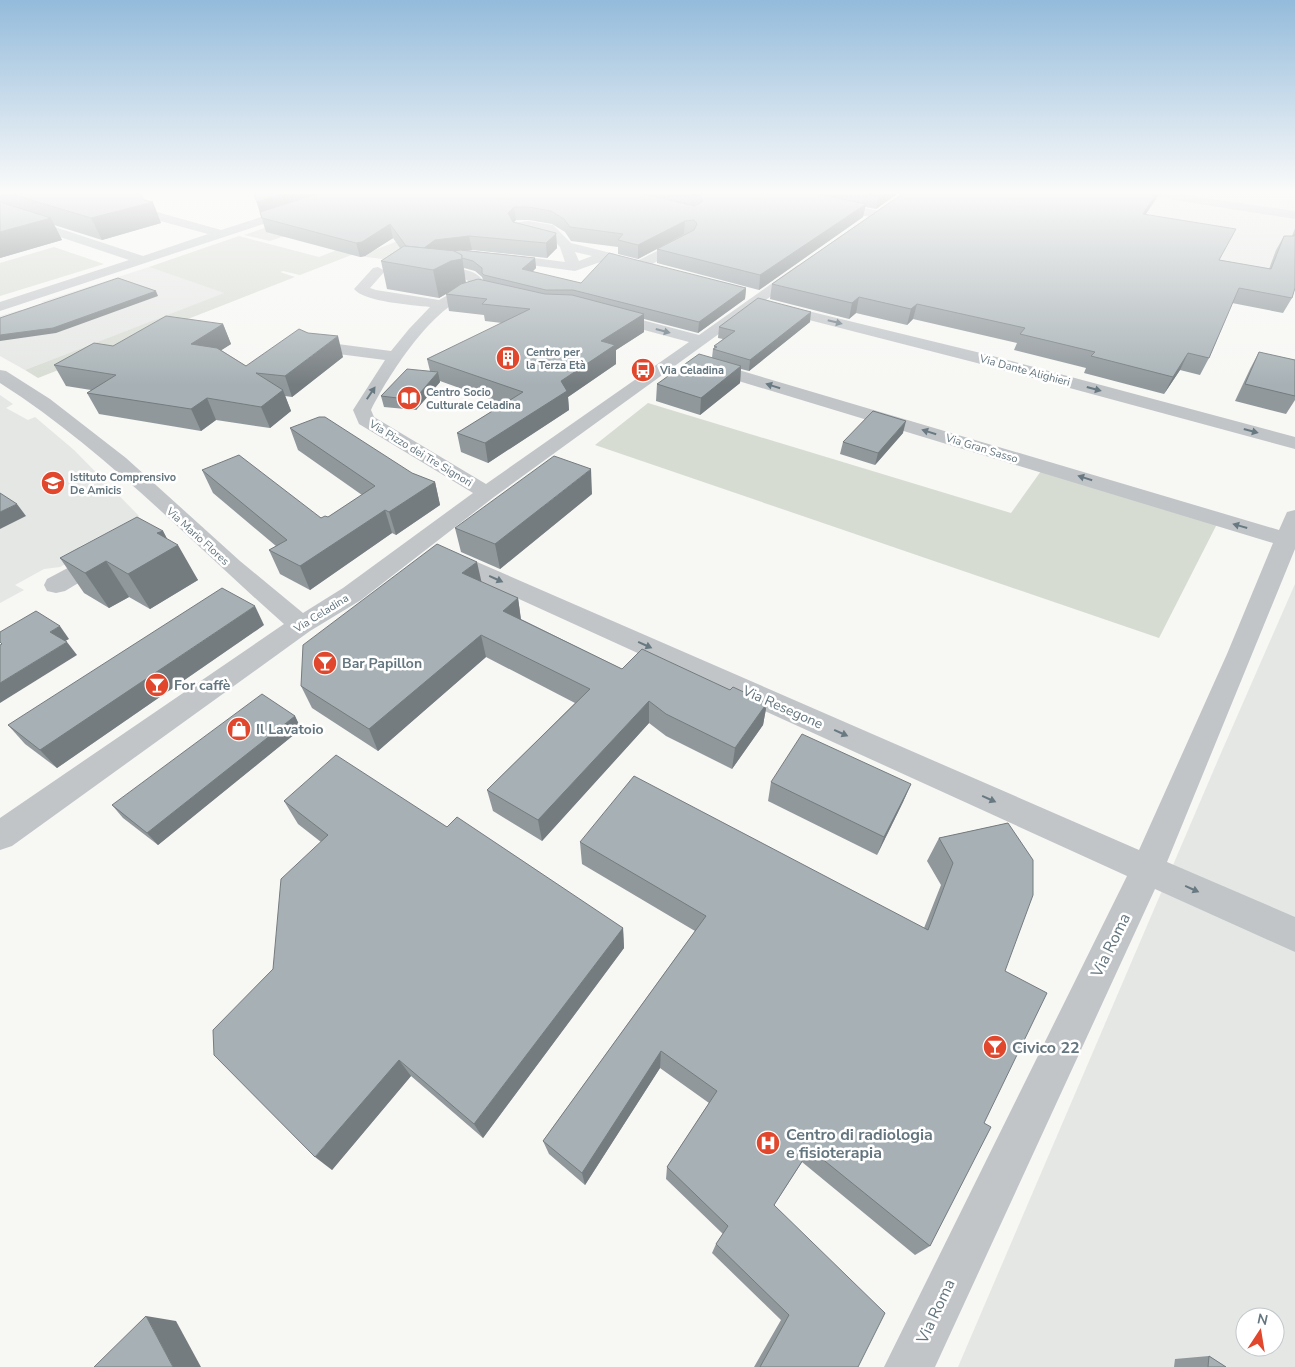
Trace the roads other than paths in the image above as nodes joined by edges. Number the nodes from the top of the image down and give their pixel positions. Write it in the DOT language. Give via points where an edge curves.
graph roads {
  1 [pos="135,258"];
  2 [pos="149,258"];
  3 [pos="441,258"];
  4 [pos="494,258"];
  5 [pos="568,258"];
  6 [pos="602,258"];
  7 [pos="612,258"];
  8 [pos="654,258"];
  9 [pos="816,258"];
  10 [pos="142,260"];
  11 [pos="364,262"];
  12 [pos="393,265"];
  13 [pos="640,265"];
  14 [pos="422,268"];
  15 [pos="443,270"];
  16 [pos="658,270"];
  17 [pos="378,271"];
  18 [pos="571,274"];
  19 [pos="480,290"];
  20 [pos="755,298"];
  21 [pos="516,300"];
  22 [pos="444,305"];
  23 [pos="0,306"];
  24 [pos="592,311"];
  25 [pos="700,340"];
  26 [pos="315,346"];
  27 [pos="396,357"];
  28 [pos="677,357"];
  29 [pos="0,375"];
  30 [pos="1295,443"];
  31 [pos="487,493"];
  32 [pos="1292,532"];
  33 [pos="420,545"];
  34 [pos="125,546"];
  35 [pos="56,585"];
  36 [pos="301,625"];
  37 [pos="6,821"];
  38 [pos="1147,870"];
  39 [pos="1295,934"];
  40 [pos="909,1367"];
  1 -- 10 [label="street"];
  2 -- 10 [label="street"];
  3 -- 15 [label="street" via="436,262"];
  4 -- 18 [label="street"];
  5 -- 18 [label="street"];
  6 -- 18 [label="street"];
  7 -- 13 [label="street"];
  8 -- 13 [label="street"];
  9 -- 20 [label="street, Via Celadina"];
  10 -- 23 [label="street"];
  11 -- 12 [label="street"];
  13 -- 16 [label="street"];
  14 -- 15 [label="street"];
  15 -- 19 [label="street" via="469,275"];
  17 -- 22 [label="street" via="361,289 373,294"];
  19 -- 21 [label="street"];
  19 -- 22 [label="street, Via Pizzo dei Tre Signori" via="463,292"];
  20 -- 25 [label="street, Via Celadina"];
  20 -- 30 [label="street, Via Dante Alighieri, one-way"];
  22 -- 27 [label="street, Via Pizzo dei Tre Signori" via="417,326"];
  24 -- 25 [label="street, one-way"];
  25 -- 28 [label="street, Via Celadina"];
  26 -- 27 [label="street"];
  31 -- 27 [label="street, Via Pizzo dei Tre Signori, one-way" via="366,420 362,410"];
  28 -- 31 [label="street, Via Celadina"];
  32 -- 28 [label="street, Via Gran Sasso, one-way"];
  29 -- 36 [label="street, Via Mario Flores" via="44,403 111,456 169,522"];
  31 -- 33 [label="street, Via Celadina"];
  32 -- 38 [label="street, Via Roma"];
  33 -- 36 [label="street, Via Celadina" via="352,594"];
  33 -- 38 [label="street, Via Resegone, one-way"];
  34 -- 35 [label="street"];
  36 -- 37 [label="street, Via Celadina"];
  38 -- 39 [label="street, Via Resegone, one-way"];
  38 -- 40 [label="street, Via Roma"];
}
